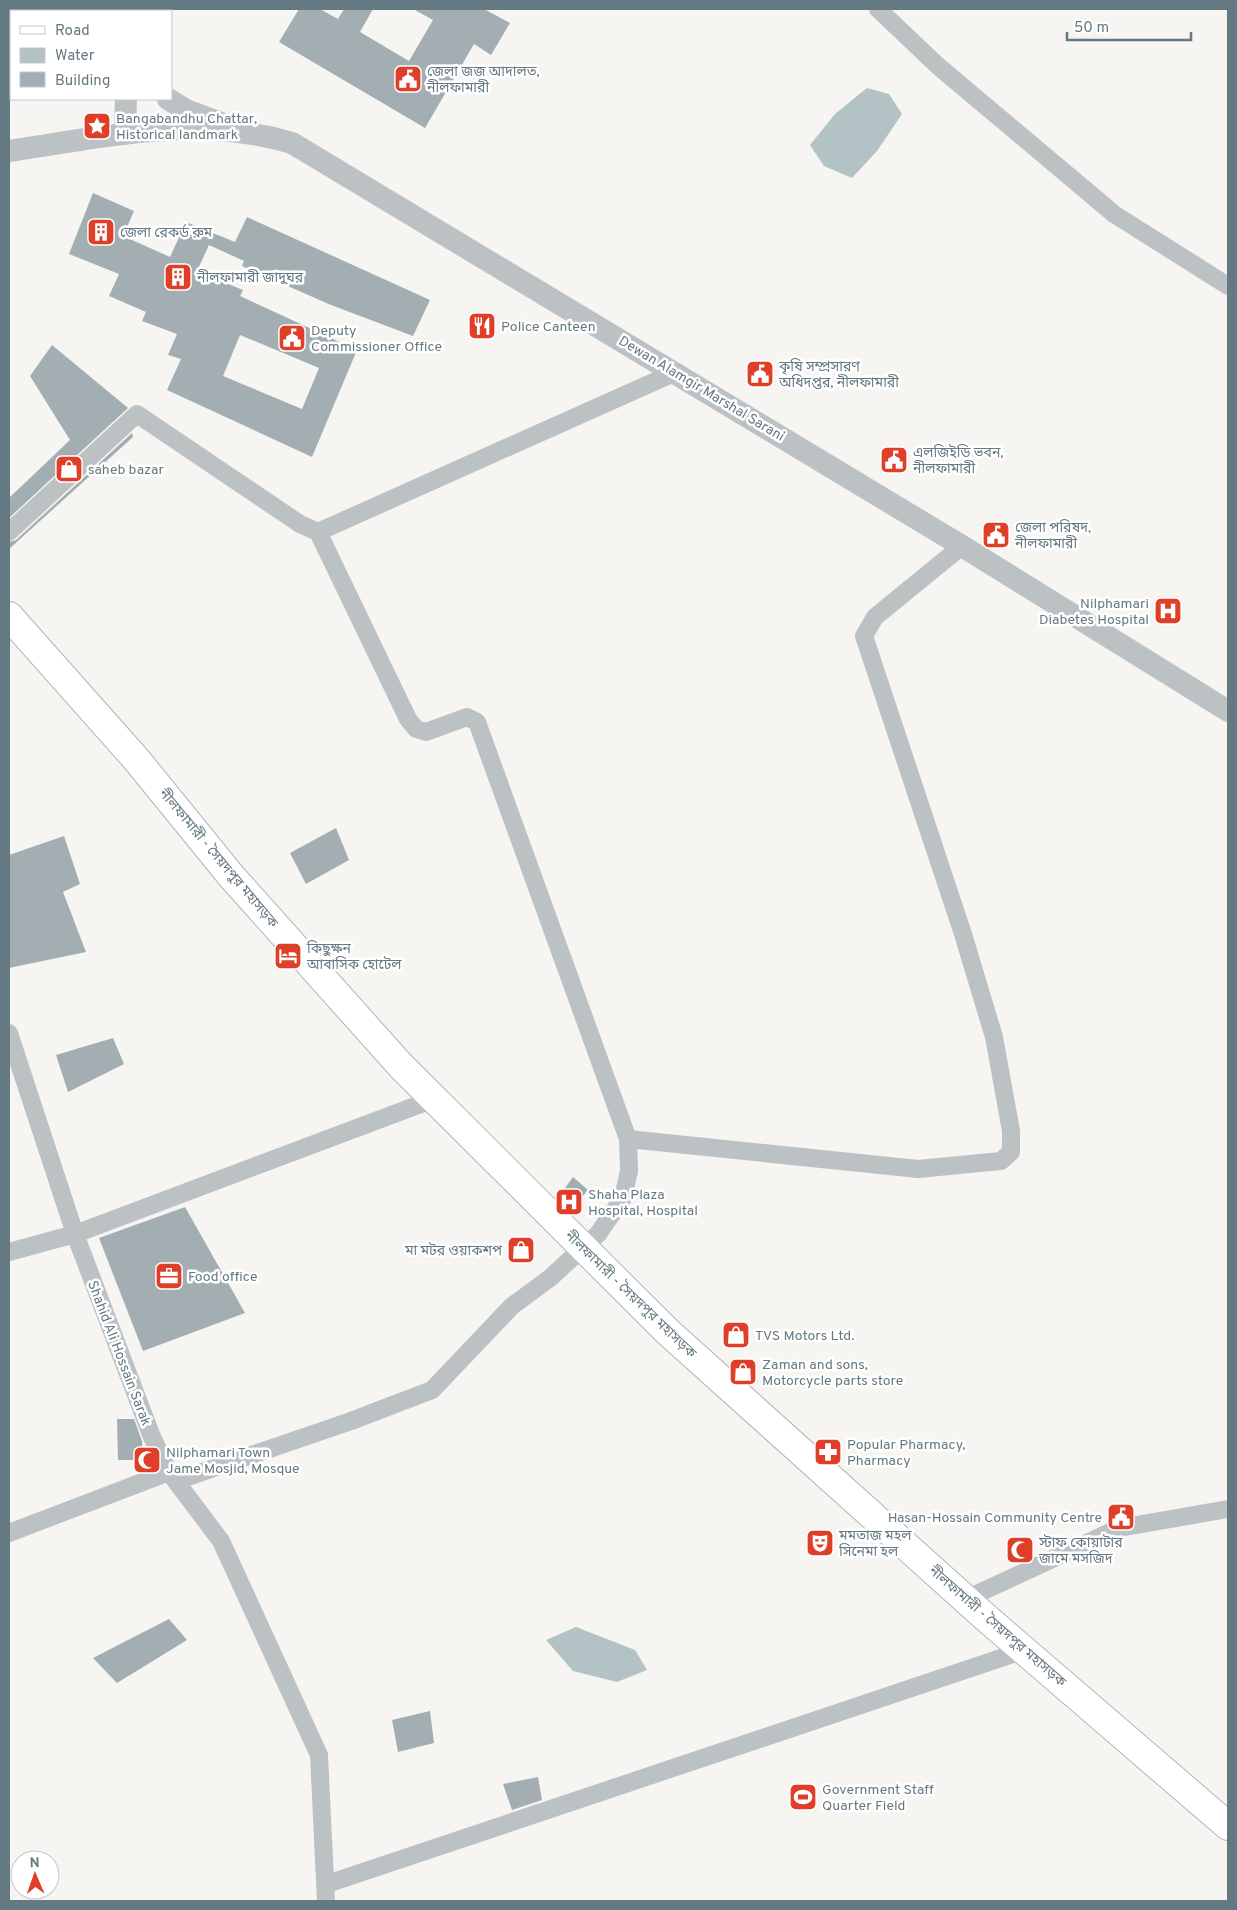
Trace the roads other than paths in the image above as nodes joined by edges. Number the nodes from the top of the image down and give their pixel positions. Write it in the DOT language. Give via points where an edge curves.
graph roads {
  1 [pos="878,9"];
  2 [pos="126,100"];
  3 [pos="170,100"];
  4 [pos="248,133"];
  5 [pos="124,134"];
  6 [pos="9,151"];
  7 [pos="1228,286"];
  8 [pos="676,372"];
  9 [pos="9,532"];
  10 [pos="318,532"];
  11 [pos="962,546"];
  12 [pos="9,616"];
  13 [pos="1228,710"];
  14 [pos="9,1033"];
  15 [pos="434,1099"];
  16 [pos="628,1139"];
  17 [pos="75,1234"];
  18 [pos="583,1248"];
  19 [pos="9,1252"];
  20 [pos="172,1476"];
  21 [pos="1228,1509"];
  22 [pos="9,1533"];
  23 [pos="966,1599"];
  24 [pos="1025,1650"];
  25 [pos="1228,1826"];
  26 [pos="327,1884"];
  27 [pos="326,1901"];
  1 -- 7 [label="street" via="938,66 1114,214"];
  2 -- 5 [label="street"];
  3 -- 4 [label="street" via="186,110"];
  4 -- 5 [label="street, Dewan Alamgir Marshal Sarani" via="185,128"];
  4 -- 8 [label="street, Dewan Alamgir Marshal Sarani" via="292,143"];
  5 -- 6 [label="street, Dewan Alamgir Marshal Sarani"];
  8 -- 10 [label="street"];
  8 -- 11 [label="street, Dewan Alamgir Marshal Sarani"];
  9 -- 10 [label="street" via="137,414 300,524"];
  10 -- 16 [label="street" via="408,719 416,728 426,732 468,717 477,722"];
  11 -- 13 [label="street, Dewan Alamgir Marshal Sarani"];
  11 -- 16 [label="street" via="875,617 864,636 994,1037 1011,1131 1011,1152 1001,1161 918,1169"];
  12 -- 15 [label="main road, নীলফামারী - সৈয়দপুর মহাসড়ক" via="136,759 232,876"];
  14 -- 17 [label="street, Shahid Ali Hossain Sarak"];
  15 -- 17 [label="street"];
  15 -- 18 [label="main road, নীলফামারী - সৈয়দপুর মহাসড়ক"];
  16 -- 18 [label="street" via="628,1171 622,1198 598,1234"];
  17 -- 19 [label="street"];
  17 -- 20 [label="street, Shahid Ali Hossain Sarak" via="152,1437"];
  18 -- 20 [label="street" via="512,1306 432,1390 351,1421"];
  18 -- 23 [label="main road, নীলফামারী - সৈয়দপুর মহাসড়ক" via="668,1332"];
  20 -- 22 [label="street"];
  20 -- 26 [label="street, Shahid Ali Hossain Sarak" via="221,1541 319,1755"];
  21 -- 23 [label="street" via="1119,1528"];
  23 -- 24 [label="main road, নীলফামারী - সৈয়দপুর মহাসড়ক"];
  24 -- 25 [label="main road, নীলফামারী - সৈয়দপুর মহাসড়ক"];
  24 -- 26 [label="street"];
  26 -- 27 [label="street, Shahid Ali Hossain Sarak"];
}
